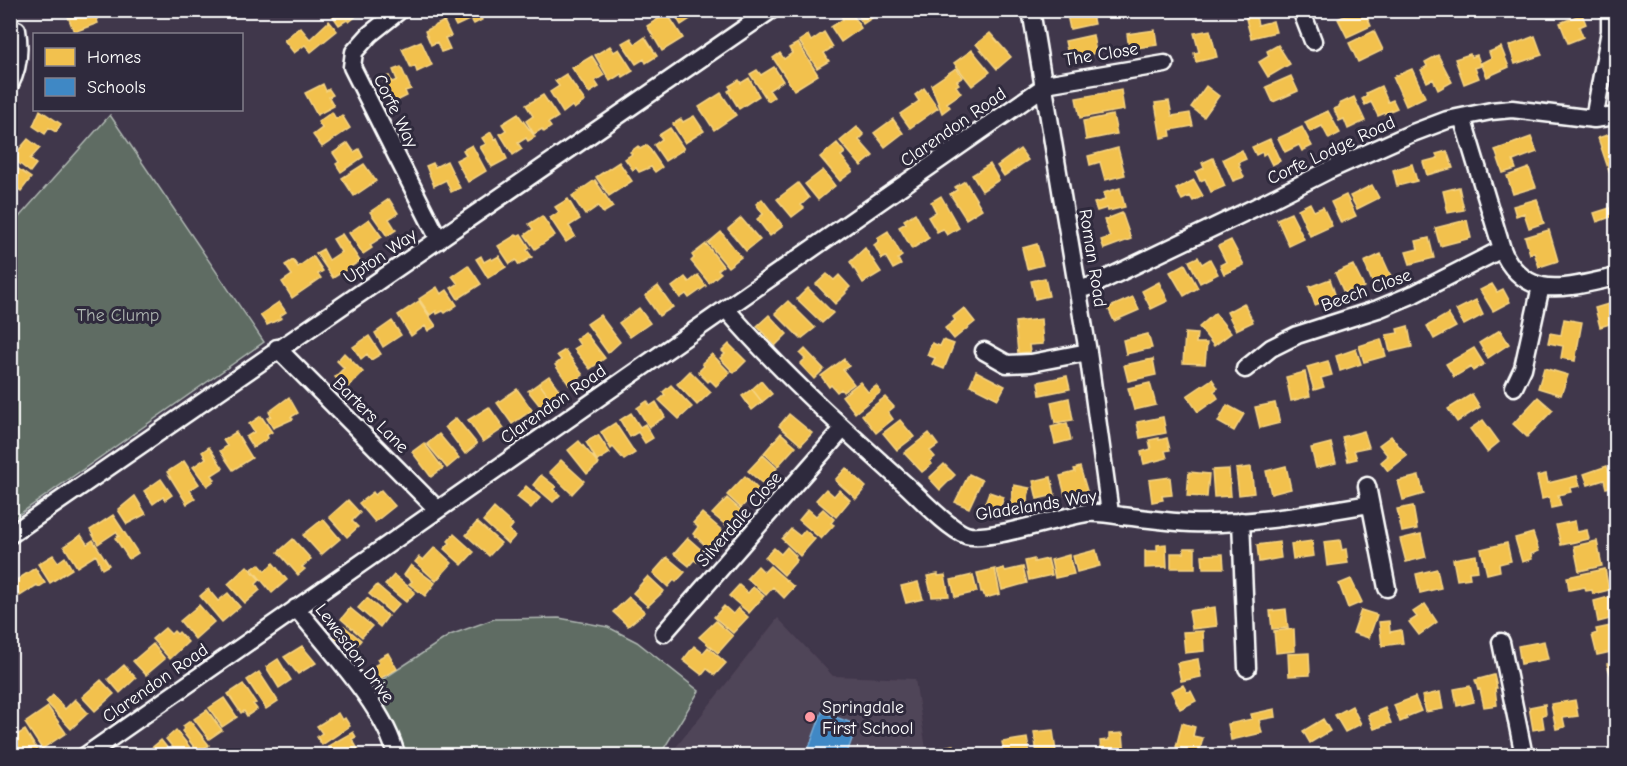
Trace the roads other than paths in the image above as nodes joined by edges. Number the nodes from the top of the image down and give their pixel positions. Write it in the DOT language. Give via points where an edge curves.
graph roads {
  1 [pos="400,10"];
  2 [pos="771,10"];
  3 [pos="1031,10"];
  4 [pos="1301,10"];
  5 [pos="1610,10"];
  6 [pos="17,30"];
  7 [pos="1313,41"];
  8 [pos="1165,64"];
  9 [pos="10,84"];
  10 [pos="1045,85"];
  11 [pos="1617,116"];
  12 [pos="1462,117"];
  13 [pos="1594,118"];
  14 [pos="438,240"];
  15 [pos="1502,249"];
  16 [pos="1617,277"];
  17 [pos="1541,286"];
  18 [pos="1078,290"];
  19 [pos="726,309"];
  20 [pos="277,348"];
  21 [pos="984,351"];
  22 [pos="1088,352"];
  23 [pos="1245,369"];
  24 [pos="1514,387"];
  25 [pos="843,429"];
  26 [pos="1367,486"];
  27 [pos="1370,504"];
  28 [pos="437,509"];
  29 [pos="1110,513"];
  30 [pos="1241,521"];
  31 [pos="10,535"];
  32 [pos="1387,588"];
  33 [pos="296,608"];
  34 [pos="664,633"];
  35 [pos="1501,642"];
  36 [pos="1246,668"];
  37 [pos="85,756"];
  38 [pos="396,756"];
  39 [pos="1524,756"];
  1 -- 14 [label="street, Corfe Way" via="354,52 352,67"];
  2 -- 14 [label="street, Upton Way"];
  3 -- 10 [label="street, Roman Road"];
  4 -- 7 [label="street"];
  5 -- 13 [label="street" via="1610,31"];
  6 -- 9 [label="street" via="20,48"];
  8 -- 10 [label="street, The Close"];
  10 -- 18 [label="street, Roman Road"];
  10 -- 19 [label="street, Clarendon Road"];
  11 -- 13 [label="street, Corfe Lodge Road"];
  12 -- 13 [label="street, Corfe Lodge Road" via="1512,109"];
  12 -- 15 [label="street"];
  12 -- 18 [label="street, Corfe Lodge Road" via="1410,134 1327,171"];
  14 -- 20 [label="street, Upton Way"];
  15 -- 17 [label="street" via="1515,270"];
  15 -- 23 [label="street, Beech Close" via="1414,294 1297,335 1271,348"];
  16 -- 17 [label="street"];
  17 -- 24 [label="street" via="1523,368"];
  18 -- 22 [label="street, Roman Road"];
  19 -- 25 [label="street, Gladelands Way" via="763,352"];
  19 -- 28 [label="street, Clarendon Road"];
  20 -- 28 [label="street, Barters Lane"];
  20 -- 31 [label="street, Upton Way"];
  21 -- 22 [label="street" via="1007,364"];
  22 -- 29 [label="street, Roman Road"];
  25 -- 29 [label="street, Gladelands Way" via="953,527 967,535 987,536 1088,513"];
  25 -- 34 [label="street, Silverdale Close"];
  26 -- 27 [label="street"];
  27 -- 30 [label="street, Gladelands Way"];
  27 -- 32 [label="street"];
  28 -- 33 [label="street, Clarendon Road"];
  29 -- 30 [label="street, Gladelands Way" via="1189,523"];
  30 -- 36 [label="street"];
  33 -- 37 [label="street, Clarendon Road"];
  33 -- 38 [label="street, Lewesdon Drive" via="373,705"];
  35 -- 39 [label="street"];
}
